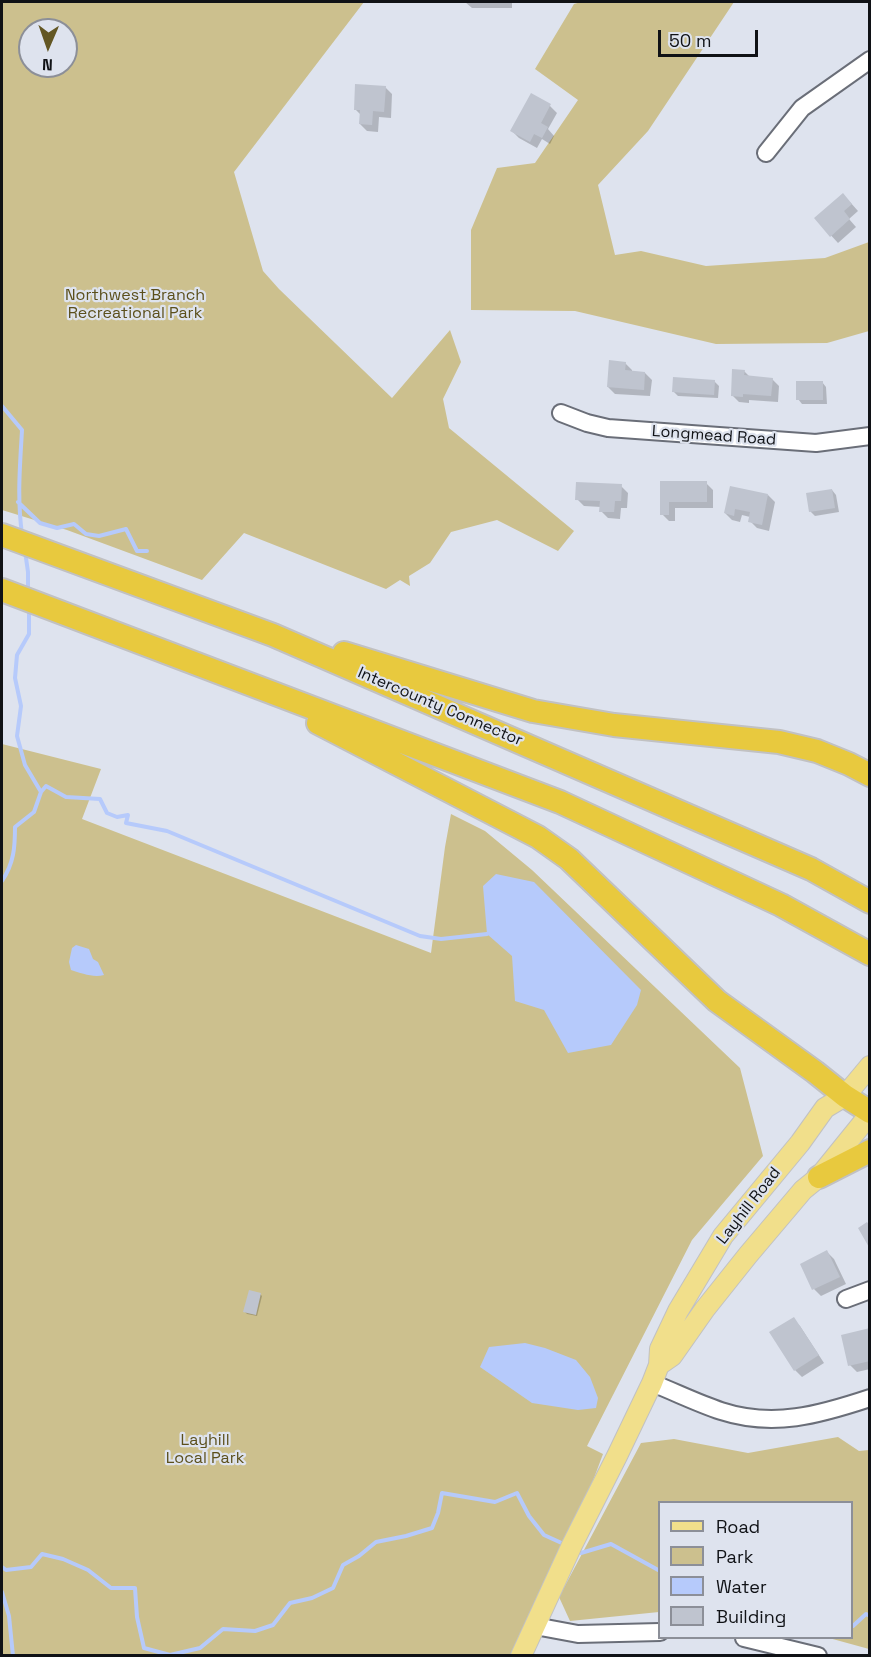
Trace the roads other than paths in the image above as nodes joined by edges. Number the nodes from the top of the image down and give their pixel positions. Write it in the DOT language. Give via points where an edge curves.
graph roads {
  1 [pos="870,60"];
  2 [pos="766,153"];
  3 [pos="561,413"];
  4 [pos="870,436"];
  5 [pos="2,535"];
  6 [pos="2,590"];
  7 [pos="273,635"];
  8 [pos="226,675"];
  9 [pos="870,775"];
  10 [pos="870,902"];
  11 [pos="870,954"];
  12 [pos="870,1066"];
  13 [pos="845,1096"];
  14 [pos="870,1113"];
  15 [pos="870,1151"];
  16 [pos="819,1177"];
  17 [pos="870,1290"];
  18 [pos="846,1299"];
  19 [pos="659,1365"];
  20 [pos="652,1383"];
  21 [pos="870,1398"];
  22 [pos="535,1626"];
  23 [pos="658,1632"];
  24 [pos="748,1639"];
  25 [pos="520,1656"];
  26 [pos="818,1656"];
  1 -- 2 [label="street" via="802,108"];
  3 -- 4 [label="street, Longmead Road" via="608,428 816,443"];
  5 -- 7 [label="highway, Intercounty Connector"];
  6 -- 8 [label="highway"];
  7 -- 9 [label="highway" via="369,660 532,711 614,725 779,742 817,751"];
  7 -- 10 [label="highway, Intercounty Connector" via="811,869"];
  8 -- 11 [label="highway" via="560,802 781,905"];
  8 -- 13 [label="highway" via="538,837 569,859 717,1001"];
  12 -- 13 [label="main road, Layhill Road"];
  13 -- 14 [label="highway"];
  13 -- 19 [label="main road, Layhill Road" via="825,1108 723,1236 678,1311 660,1349"];
  14 -- 16 [label="main road, Layhill Road"];
  15 -- 16 [label="highway"];
  16 -- 19 [label="main road, Layhill Road" via="803,1190 748,1256 672,1356"];
  17 -- 18 [label="street"];
  19 -- 20 [label="main road, Layhill Road"];
  20 -- 21 [label="street" via="721,1411 751,1418 782,1419 827,1412"];
  20 -- 22 [label="main road, Layhill Road"];
  22 -- 23 [label="street" via="578,1634"];
  22 -- 25 [label="main road, Layhill Road"];
  24 -- 26 [label="street"];
}
